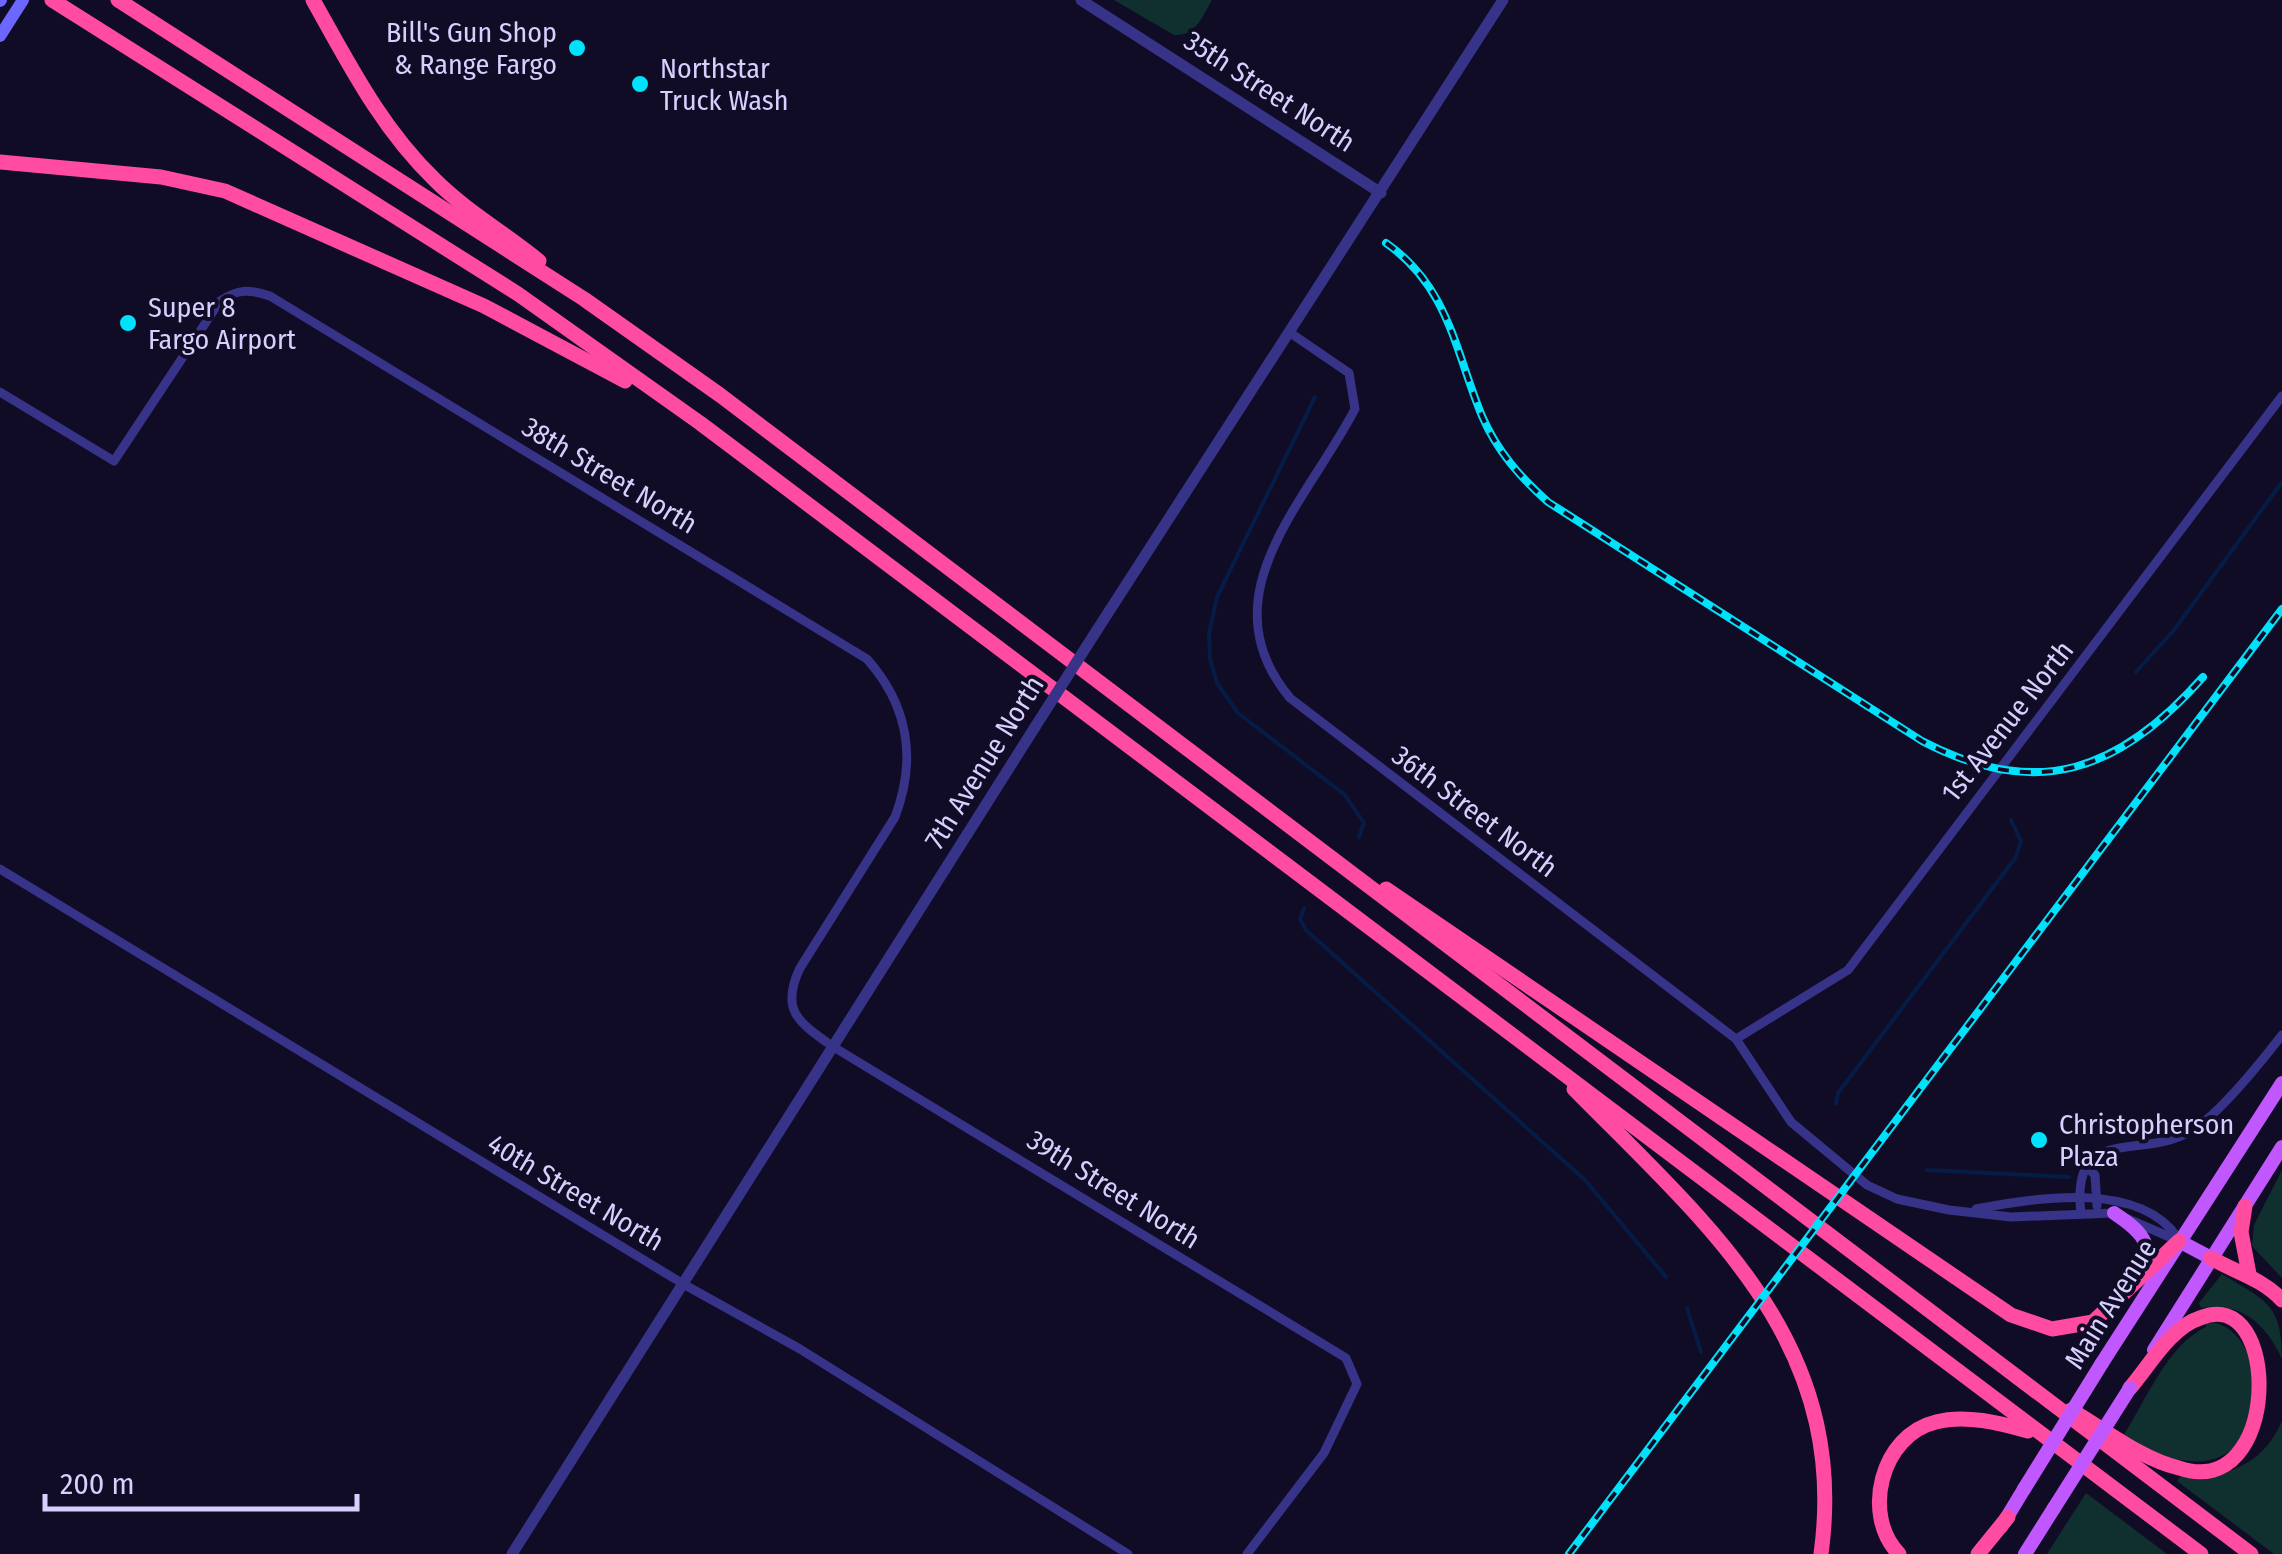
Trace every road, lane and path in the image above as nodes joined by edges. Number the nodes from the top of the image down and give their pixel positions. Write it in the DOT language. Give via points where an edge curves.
graph roads {
  1 [pos="23,0"];
  2 [pos="52,0"];
  3 [pos="118,0"];
  4 [pos="313,0"];
  5 [pos="1081,0"];
  6 [pos="1503,0"];
  7 [pos="2,33"];
  8 [pos="0,162"];
  9 [pos="1381,193"];
  10 [pos="584,299"];
  11 [pos="1290,332"];
  12 [pos="0,392"];
  13 [pos="2282,396"];
  14 [pos="700,423"];
  15 [pos="1305,840"];
  16 [pos="0,870"];
  17 [pos="2282,1035"];
  18 [pos="1736,1039"];
  19 [pos="832,1046"];
  20 [pos="1536,1050"];
  21 [pos="2282,1083"];
  22 [pos="2282,1146"];
  23 [pos="2087,1167"];
  24 [pos="2079,1200"];
  25 [pos="2096,1200"];
  26 [pos="2245,1206"];
  27 [pos="1968,1211"];
  28 [pos="2080,1214"];
  29 [pos="2106,1214"];
  30 [pos="2179,1241"];
  31 [pos="2211,1258"];
  32 [pos="2148,1269"];
  33 [pos="2249,1274"];
  34 [pos="685,1285"];
  35 [pos="2282,1300"];
  36 [pos="2139,1304"];
  37 [pos="2277,1360"];
  38 [pos="1998,1366"];
  39 [pos="2130,1388"];
  40 [pos="2038,1433"];
  41 [pos="2271,1434"];
  42 [pos="2008,1517"];
  43 [pos="512,1554"];
  44 [pos="1128,1554"];
  45 [pos="1248,1554"];
  46 [pos="1820,1554"];
  47 [pos="1899,1554"];
  48 [pos="1981,1554"];
  49 [pos="2024,1554"];
  50 [pos="2201,1554"];
  51 [pos="2251,1554"];
  1 -- 7 [label="main road"];
  2 -- 14 [label="highway" via="518,294"];
  3 -- 10 [label="highway"];
  4 -- 10 [label="highway" via="372,106 402,144 462,204"];
  5 -- 9 [label="street, 35th Street North"];
  6 -- 9 [label="street, 7th Avenue North"];
  8 -- 14 [label="highway" via="162,177 240,196 536,332"];
  9 -- 11 [label="street, 7th Avenue North"];
  10 -- 15 [label="highway"];
  11 -- 18 [label="street, 36th Street North" via="1349,372 1356,409 1256,588 1257,639 1274,678 1290,698"];
  11 -- 19 [label="street, 7th Avenue North, bridge"];
  12 -- 19 [label="street, 38th Street North" via="114,461 220,301 236,290 253,290 867,659 901,707 907,766 895,817 790,991 804,1026"];
  13 -- 18 [label="street, 1st Avenue North" via="1848,970"];
  14 -- 20 [label="highway"];
  15 -- 32 [label="highway" via="2010,1315 2052,1329 2093,1322"];
  15 -- 38 [label="highway"];
  16 -- 34 [label="street, 40th Street North"];
  17 -- 23 [label="street" via="2194,1130 2171,1140 2113,1146"];
  18 -- 27 [label="street, 36th Street North" via="1791,1122 1867,1185 1897,1199"];
  19 -- 34 [label="street, 7th Avenue North"];
  19 -- 45 [label="street, 39th Street North" via="1346,1358 1357,1384 1324,1453"];
  20 -- 40 [label="highway"];
  20 -- 46 [label="highway" via="1724,1242 1783,1329 1818,1433 1825,1485"];
  21 -- 30 [label="main road, Main Avenue"];
  22 -- 26 [label="main road"];
  23 -- 24 [label="street"];
  23 -- 25 [label="street" via="2095,1176"];
  24 -- 25 [label="street, 36th Street North"];
  24 -- 27 [label="street, 36th Street North"];
  24 -- 28 [label="street"];
  25 -- 29 [label="street"];
  25 -- 30 [label="street, 36th Street North" via="2128,1204 2169,1226"];
  26 -- 31 [label="main road"];
  26 -- 33 [label="highway" via="2240,1232"];
  27 -- 28 [label="street, 36th Street North"];
  28 -- 29 [label="street, 36th Street North"];
  29 -- 30 [label="street, 36th Street North"];
  29 -- 32 [label="main road" via="2142,1232"];
  30 -- 31 [label="main road"];
  30 -- 32 [label="highway"];
  30 -- 36 [label="main road, Main Avenue"];
  31 -- 33 [label="highway"];
  31 -- 39 [label="main road"];
  32 -- 36 [label="main road"];
  33 -- 35 [label="highway"];
  34 -- 43 [label="street, 7th Avenue North"];
  34 -- 44 [label="street, 40th Street North"];
  36 -- 42 [label="main road, Main Avenue, bridge"];
  37 -- 39 [label="highway" via="2239,1319 2201,1317"];
  38 -- 41 [label="highway" via="2136,1449 2182,1469 2224,1470"];
  38 -- 51 [label="highway"];
  39 -- 49 [label="main road, bridge"];
  40 -- 47 [label="highway" via="1955,1420 1912,1435 1888,1462 1878,1498 1880,1518"];
  40 -- 50 [label="highway"];
  42 -- 48 [label="highway"];
}
